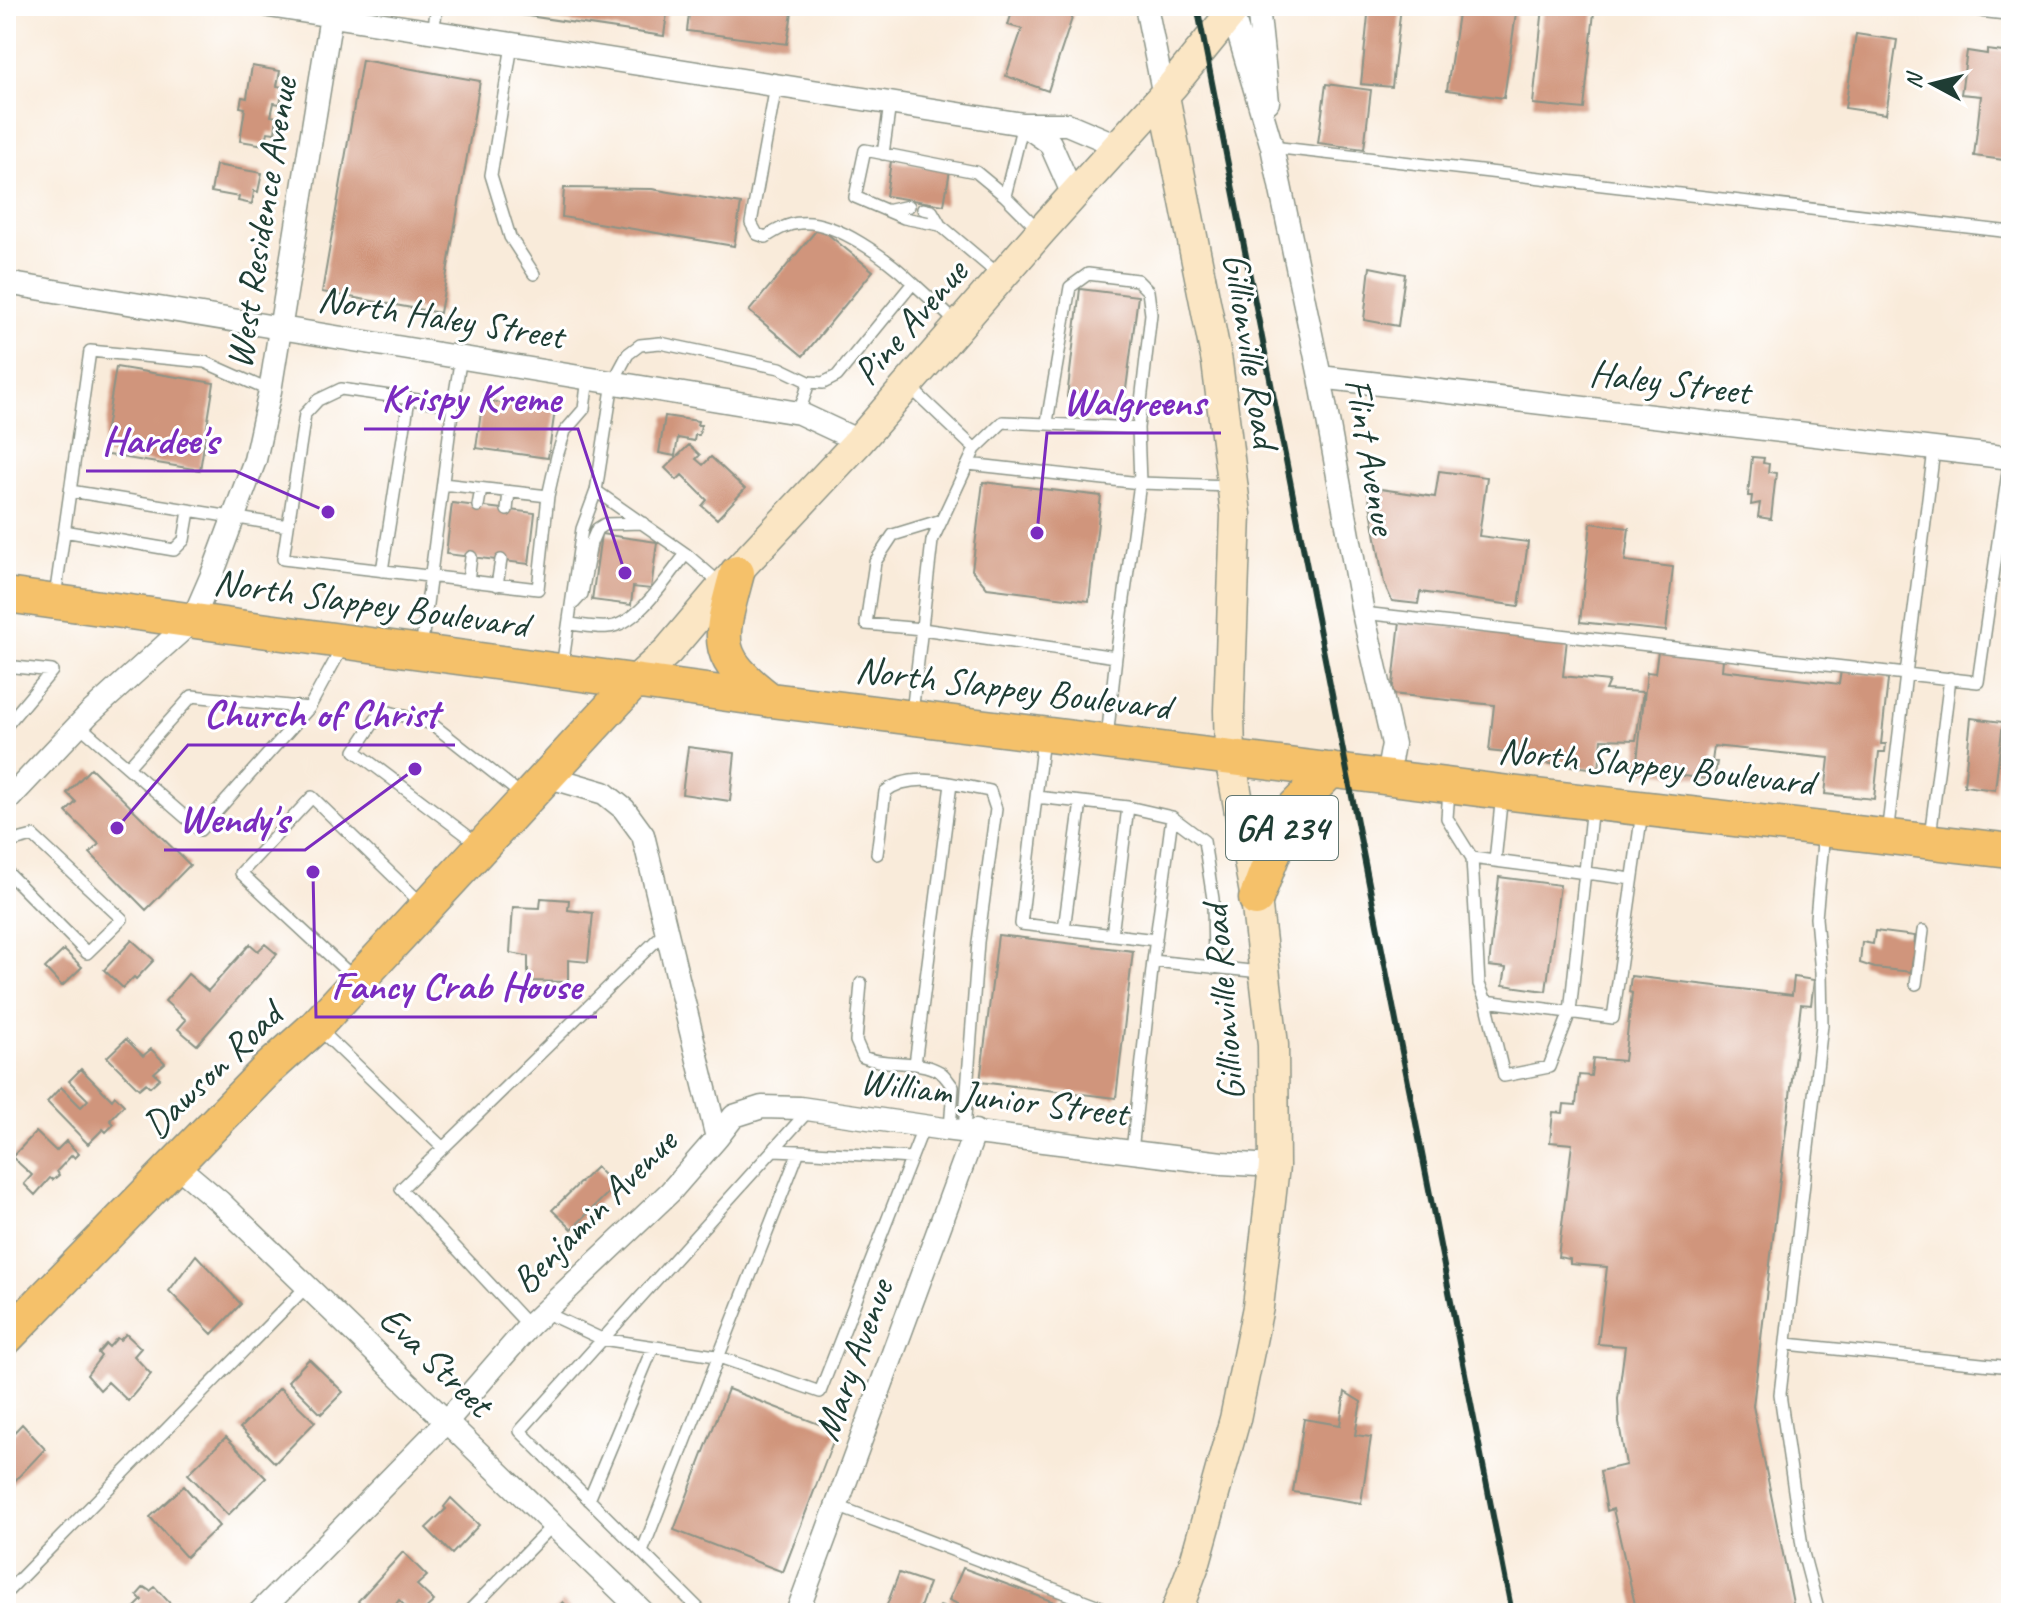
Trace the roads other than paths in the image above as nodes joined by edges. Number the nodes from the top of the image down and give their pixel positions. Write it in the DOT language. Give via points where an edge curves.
graph roads {
  1 [pos="269,6"];
  2 [pos="437,6"];
  3 [pos="1146,6"];
  4 [pos="1984,6"];
  5 [pos="1242,8"];
  6 [pos="2011,9"];
  7 [pos="331,16"];
  8 [pos="433,33"];
  9 [pos="512,45"];
  10 [pos="776,86"];
  11 [pos="1164,96"];
  12 [pos="890,104"];
  13 [pos="1023,124"];
  14 [pos="1119,146"];
  15 [pos="1272,147"];
  16 [pos="883,154"];
  17 [pos="1005,196"];
  18 [pos="1074,197"];
  19 [pos="909,206"];
  20 [pos="923,209"];
  21 [pos="890,210"];
  22 [pos="940,225"];
  23 [pos="1041,231"];
  24 [pos="2011,232"];
  25 [pos="534,274"];
  26 [pos="1002,278"];
  27 [pos="6,283"];
  28 [pos="913,283"];
  29 [pos="960,326"];
  30 [pos="280,327"];
  31 [pos="461,357"];
  32 [pos="1320,377"];
  33 [pos="588,378"];
  34 [pos="613,382"];
  35 [pos="809,382"];
  36 [pos="908,385"];
  37 [pos="270,391"];
  38 [pos="409,399"];
  39 [pos="453,405"];
  40 [pos="799,413"];
  41 [pos="1047,422"];
  42 [pos="1138,428"];
  43 [pos="859,441"];
  44 [pos="975,449"];
  45 [pos="1934,450"];
  46 [pos="2010,458"];
  47 [pos="968,464"];
  48 [pos="1140,483"];
  49 [pos="443,484"];
  50 [pos="1232,486"];
  51 [pos="481,489"];
  52 [pos="70,491"];
  53 [pos="596,491"];
  54 [pos="509,492"];
  55 [pos="548,496"];
  56 [pos="478,506"];
  57 [pos="507,510"];
  58 [pos="189,511"];
  59 [pos="235,519"];
  60 [pos="942,520"];
  61 [pos="643,523"];
  62 [pos="288,526"];
  63 [pos="64,531"];
  64 [pos="686,554"];
  65 [pos="471,557"];
  66 [pos="501,560"];
  67 [pos="382,571"];
  68 [pos="431,577"];
  69 [pos="730,580"];
  70 [pos="468,581"];
  71 [pos="497,585"];
  72 [pos="6,595"];
  73 [pos="54,602"];
  74 [pos="572,605"];
  75 [pos="1363,613"];
  76 [pos="192,621"];
  77 [pos="569,624"];
  78 [pos="922,629"];
  79 [pos="346,642"];
  80 [pos="421,652"];
  81 [pos="1116,657"];
  82 [pos="6,666"];
  83 [pos="561,672"];
  84 [pos="1906,674"];
  85 [pos="1950,678"];
  86 [pos="634,682"];
  87 [pos="771,700"];
  88 [pos="309,708"];
  89 [pos="911,718"];
  90 [pos="79,725"];
  91 [pos="6,726"];
  92 [pos="1044,735"];
  93 [pos="1106,742"];
  94 [pos="1230,758"];
  95 [pos="128,767"];
  96 [pos="1331,770"];
  97 [pos="1387,777"];
  98 [pos="951,784"];
  99 [pos="1450,785"];
  100 [pos="536,787"];
  101 [pos="1502,792"];
  102 [pos="1036,797"];
  103 [pos="1592,801"];
  104 [pos="6,802"];
  105 [pos="1081,802"];
  106 [pos="1128,807"];
  107 [pos="1642,807"];
  108 [pos="1172,817"];
  109 [pos="1824,827"];
  110 [pos="1887,836"];
  111 [pos="1930,841"];
  112 [pos="6,843"];
  113 [pos="481,846"];
  114 [pos="2011,851"];
  115 [pos="877,854"];
  116 [pos="1472,858"];
  117 [pos="1495,861"];
  118 [pos="6,871"];
  119 [pos="1585,873"];
  120 [pos="1632,879"];
  121 [pos="1256,899"];
  122 [pos="425,907"];
  123 [pos="1064,929"];
  124 [pos="666,930"];
  125 [pos="1923,931"];
  126 [pos="1112,935"];
  127 [pos="1156,940"];
  128 [pos="1153,961"];
  129 [pos="1214,968"];
  130 [pos="1267,973"];
  131 [pos="356,981"];
  132 [pos="861,983"];
  133 [pos="1916,984"];
  134 [pos="1486,1001"];
  135 [pos="1570,1012"];
  136 [pos="316,1026"];
  137 [pos="915,1064"];
  138 [pos="810,1109"];
  139 [pos="924,1126"];
  140 [pos="963,1130"];
  141 [pos="717,1138"];
  142 [pos="443,1148"];
  143 [pos="773,1150"];
  144 [pos="799,1151"];
  145 [pos="1132,1151"];
  146 [pos="911,1158"];
  147 [pos="175,1164"];
  148 [pos="1274,1166"];
  149 [pos="307,1286"];
  150 [pos="537,1319"];
  151 [pos="6,1338"];
  152 [pos="602,1339"];
  153 [pos="1787,1344"];
  154 [pos="653,1347"];
  155 [pos="716,1356"];
  156 [pos="2011,1367"];
  157 [pos="447,1421"];
  158 [pos="589,1500"];
  159 [pos="837,1506"];
  160 [pos="553,1525"];
  161 [pos="642,1552"];
  162 [pos="6,1593"];
  163 [pos="259,1613"];
  164 [pos="467,1613"];
  165 [pos="644,1613"];
  166 [pos="703,1613"];
  167 [pos="797,1613"];
  168 [pos="1117,1613"];
  169 [pos="1176,1613"];
  170 [pos="1819,1613"];
  1 -- 7 [label="street"];
  2 -- 8 [label="lane"];
  3 -- 11 [label="street"];
  4 -- 6 [label="street"];
  5 -- 11 [label="main road, Pine Avenue"];
  5 -- 15 [label="street, Flint Avenue"];
  7 -- 8 [label="street"];
  7 -- 30 [label="street, West Residence Avenue"];
  8 -- 9 [label="street"];
  9 -- 10 [label="street"];
  9 -- 25 [label="lane" via="491,175 510,237"];
  10 -- 12 [label="street"];
  10 -- 28 [label="lane" via="751,223 757,234 766,237 803,222 819,224 891,262"];
  11 -- 14 [label="main road, Pine Avenue"];
  11 -- 50 [label="main road, Gillionville Road" via="1217,362"];
  12 -- 13 [label="street"];
  12 -- 16 [label="lane"];
  13 -- 14 [label="street" via="1067,124"];
  13 -- 17 [label="lane"];
  13 -- 18 [label="street" via="1050,143"];
  14 -- 18 [label="main road, Pine Avenue"];
  15 -- 24 [label="lane"];
  15 -- 32 [label="street, Flint Avenue"];
  16 -- 17 [label="lane" via="976,172"];
  16 -- 21 [label="lane" via="865,150 855,197"];
  17 -- 23 [label="lane"];
  18 -- 23 [label="main road, Pine Avenue"];
  19 -- 21 [label="lane"];
  20 -- 22 [label="lane" via="932,211"];
  21 -- 22 [label="lane"];
  22 -- 26 [label="lane"];
  23 -- 26 [label="main road, Pine Avenue"];
  26 -- 29 [label="main road, Pine Avenue"];
  27 -- 30 [label="street, North Haley Street"];
  28 -- 29 [label="lane"];
  28 -- 35 [label="lane" via="837,376"];
  29 -- 36 [label="main road, Pine Avenue"];
  30 -- 31 [label="street, North Haley Street"];
  30 -- 37 [label="street, West Residence Avenue"];
  31 -- 33 [label="street, North Haley Street"];
  31 -- 39 [label="lane"];
  32 -- 45 [label="street, Haley Street"];
  32 -- 75 [label="street, Flint Avenue"];
  33 -- 34 [label="street, North Haley Street"];
  33 -- 55 [label="lane" via="584,409 565,431"];
  34 -- 35 [label="lane" via="628,354 640,345 660,343 780,368"];
  34 -- 40 [label="street, North Haley Street"];
  34 -- 53 [label="lane"];
  35 -- 40 [label="lane"];
  36 -- 43 [label="main road, Pine Avenue"];
  36 -- 44 [label="lane"];
  37 -- 52 [label="lane" via="205,362 90,351"];
  37 -- 59 [label="street, West Residence Avenue"];
  38 -- 39 [label="lane"];
  38 -- 62 [label="lane" via="341,389 318,400 305,414"];
  38 -- 67 [label="lane"];
  39 -- 49 [label="lane"];
  40 -- 43 [label="street, North Haley Street"];
  41 -- 42 [label="lane"];
  41 -- 42 [label="lane" via="1070,287 1088,274 1137,280 1148,291 1151,314"];
  41 -- 44 [label="lane" via="1003,422"];
  42 -- 48 [label="lane"];
  43 -- 69 [label="main road, Pine Avenue"];
  44 -- 47 [label="lane"];
  45 -- 46 [label="street, Haley Street"];
  45 -- 84 [label="lane"];
  46 -- 85 [label="lane" via="1978,682"];
  47 -- 48 [label="lane"];
  47 -- 60 [label="lane"];
  48 -- 50 [label="lane"];
  48 -- 81 [label="lane"];
  49 -- 51 [label="lane"];
  49 -- 68 [label="lane"];
  50 -- 94 [label="main road, Gillionville Road" via="1236,514"];
  51 -- 54 [label="lane"];
  51 -- 56 [label="lane"];
  52 -- 58 [label="lane"];
  52 -- 63 [label="lane"];
  53 -- 61 [label="lane"];
  53 -- 74 [label="lane" via="582,529"];
  54 -- 55 [label="lane"];
  54 -- 57 [label="lane"];
  55 -- 71 [label="lane" via="538,589"];
  58 -- 59 [label="lane"];
  58 -- 63 [label="lane" via="184,540 174,550"];
  59 -- 62 [label="lane"];
  59 -- 76 [label="street, West Residence Avenue"];
  60 -- 78 [label="lane" via="932,541"];
  60 -- 78 [label="lane" via="893,535 875,562 866,624"];
  61 -- 64 [label="lane"];
  61 -- 74 [label="lane" via="597,529 582,594"];
  62 -- 67 [label="lane" via="283,559"];
  63 -- 73 [label="lane"];
  64 -- 69 [label="lane"];
  64 -- 77 [label="lane" via="623,623 610,628"];
  65 -- 70 [label="lane"];
  66 -- 71 [label="lane"];
  67 -- 68 [label="lane"];
  68 -- 70 [label="lane"];
  68 -- 80 [label="lane"];
  69 -- 86 [label="main road, Pine Avenue"];
  69 -- 87 [label="main road" via="723,646 735,670"];
  70 -- 71 [label="lane"];
  72 -- 73 [label="main road, North Slappey Boulevard"];
  73 -- 76 [label="main road, North Slappey Boulevard"];
  74 -- 77 [label="lane"];
  75 -- 84 [label="lane"];
  75 -- 97 [label="street, Flint Avenue" via="1393,744"];
  76 -- 79 [label="main road, North Slappey Boulevard"];
  76 -- 90 [label="street"];
  77 -- 83 [label="lane"];
  78 -- 81 [label="lane"];
  78 -- 89 [label="lane"];
  79 -- 80 [label="main road, North Slappey Boulevard"];
  79 -- 88 [label="lane"];
  80 -- 83 [label="main road, North Slappey Boulevard"];
  81 -- 93 [label="lane"];
  82 -- 91 [label="lane" via="52,671"];
  83 -- 86 [label="main road, North Slappey Boulevard"];
  84 -- 85 [label="lane"];
  84 -- 110 [label="lane"];
  85 -- 111 [label="lane"];
  86 -- 87 [label="main road, North Slappey Boulevard"];
  86 -- 100 [label="main road, Dawson Road"];
  87 -- 89 [label="main road, North Slappey Boulevard"];
  88 -- 95 [label="lane" via="192,696"];
  88 -- 95 [label="lane" via="200,830"];
  89 -- 92 [label="main road, North Slappey Boulevard"];
  90 -- 95 [label="lane"];
  90 -- 104 [label="street"];
  92 -- 93 [label="main road, North Slappey Boulevard"];
  92 -- 102 [label="lane"];
  93 -- 94 [label="main road, North Slappey Boulevard"];
  94 -- 96 [label="main road, North Slappey Boulevard"];
  94 -- 121 [label="main road, Gillionville Road / GA 234"];
  96 -- 97 [label="main road, North Slappey Boulevard"];
  96 -- 121 [label="main road, GA 234" via="1288,814"];
  97 -- 99 [label="main road, North Slappey Boulevard"];
  98 -- 115 [label="lane" via="897,782 885,792"];
  98 -- 137 [label="lane"];
  98 -- 140 [label="lane" via="990,791 996,809 978,942"];
  99 -- 101 [label="main road, North Slappey Boulevard"];
  99 -- 116 [label="lane" via="1447,818"];
  100 -- 113 [label="main road, Dawson Road"];
  100 -- 113 [label="lane" via="432,724 382,710 355,751"];
  100 -- 124 [label="street, Benjamin Avenue" via="604,793 624,809 643,835"];
  101 -- 103 [label="main road, North Slappey Boulevard"];
  101 -- 117 [label="lane"];
  102 -- 105 [label="lane"];
  102 -- 123 [label="lane" via="1021,924"];
  103 -- 107 [label="main road, North Slappey Boulevard"];
  103 -- 119 [label="lane"];
  105 -- 106 [label="lane"];
  105 -- 123 [label="lane"];
  106 -- 108 [label="lane"];
  106 -- 126 [label="lane"];
  107 -- 109 [label="main road, North Slappey Boulevard"];
  107 -- 120 [label="lane"];
  108 -- 127 [label="lane"];
  108 -- 129 [label="lane" via="1204,841 1213,899"];
  109 -- 110 [label="main road, North Slappey Boulevard"];
  109 -- 153 [label="lane" via="1816,918 1822,1025"];
  110 -- 111 [label="main road, North Slappey Boulevard"];
  111 -- 114 [label="main road, North Slappey Boulevard"];
  112 -- 118 [label="lane" via="33,836 122,919 87,953"];
  113 -- 122 [label="main road, Dawson Road"];
  116 -- 117 [label="lane"];
  116 -- 134 [label="lane" via="1479,984"];
  117 -- 119 [label="lane"];
  119 -- 120 [label="lane"];
  119 -- 135 [label="lane"];
  120 -- 135 [label="lane" via="1613,1018"];
  121 -- 130 [label="main road, Gillionville Road / GA 234"];
  122 -- 131 [label="main road, Dawson Road"];
  122 -- 131 [label="lane" via="312,797 241,873"];
  123 -- 126 [label="lane"];
  124 -- 141 [label="street, Benjamin Avenue"];
  124 -- 142 [label="lane"];
  125 -- 133 [label="lane"];
  126 -- 127 [label="lane"];
  127 -- 128 [label="lane"];
  128 -- 129 [label="lane"];
  128 -- 145 [label="lane"];
  129 -- 130 [label="lane"];
  130 -- 148 [label="main road, Gillionville Road / GA 234"];
  131 -- 136 [label="main road, Dawson Road"];
  132 -- 137 [label="lane" via="856,1041 863,1057 877,1063"];
  134 -- 135 [label="lane"];
  134 -- 135 [label="lane" via="1504,1076 1549,1067"];
  136 -- 142 [label="lane"];
  136 -- 147 [label="main road, Dawson Road"];
  137 -- 140 [label="lane" via="941,1072 953,1087"];
  138 -- 139 [label="street, William Junior Street"];
  138 -- 141 [label="street, William Junior Street" via="762,1107 734,1116"];
  138 -- 143 [label="lane"];
  139 -- 140 [label="street, William Junior Street"];
  139 -- 146 [label="lane"];
  140 -- 145 [label="street, William Junior Street"];
  140 -- 159 [label="street, Mary Avenue"];
  141 -- 150 [label="street, Benjamin Avenue" via="670,1192"];
  142 -- 150 [label="lane" via="401,1189"];
  143 -- 144 [label="lane"];
  143 -- 152 [label="lane"];
  144 -- 146 [label="lane"];
  144 -- 155 [label="lane"];
  145 -- 148 [label="street, William Junior Street"];
  146 -- 155 [label="lane" via="820,1392"];
  147 -- 149 [label="street, Eva Street"];
  147 -- 151 [label="main road, Dawson Road"];
  148 -- 169 [label="main road, Gillionville Road / GA 234" via="1258,1307 1235,1419"];
  149 -- 157 [label="street, Eva Street"];
  149 -- 162 [label="lane"];
  150 -- 152 [label="lane"];
  150 -- 157 [label="street, Benjamin Avenue"];
  152 -- 154 [label="lane"];
  152 -- 158 [label="lane" via="520,1431"];
  153 -- 156 [label="lane"];
  153 -- 170 [label="lane" via="1780,1394 1803,1553"];
  154 -- 155 [label="lane"];
  154 -- 158 [label="lane"];
  155 -- 161 [label="lane"];
  157 -- 160 [label="street, Eva Street"];
  157 -- 163 [label="street, Benjamin Avenue"];
  158 -- 161 [label="lane"];
  159 -- 167 [label="street, Mary Avenue"];
  159 -- 168 [label="lane"];
  160 -- 164 [label="lane"];
  160 -- 165 [label="street, Eva Street"];
  161 -- 166 [label="lane"];
}
